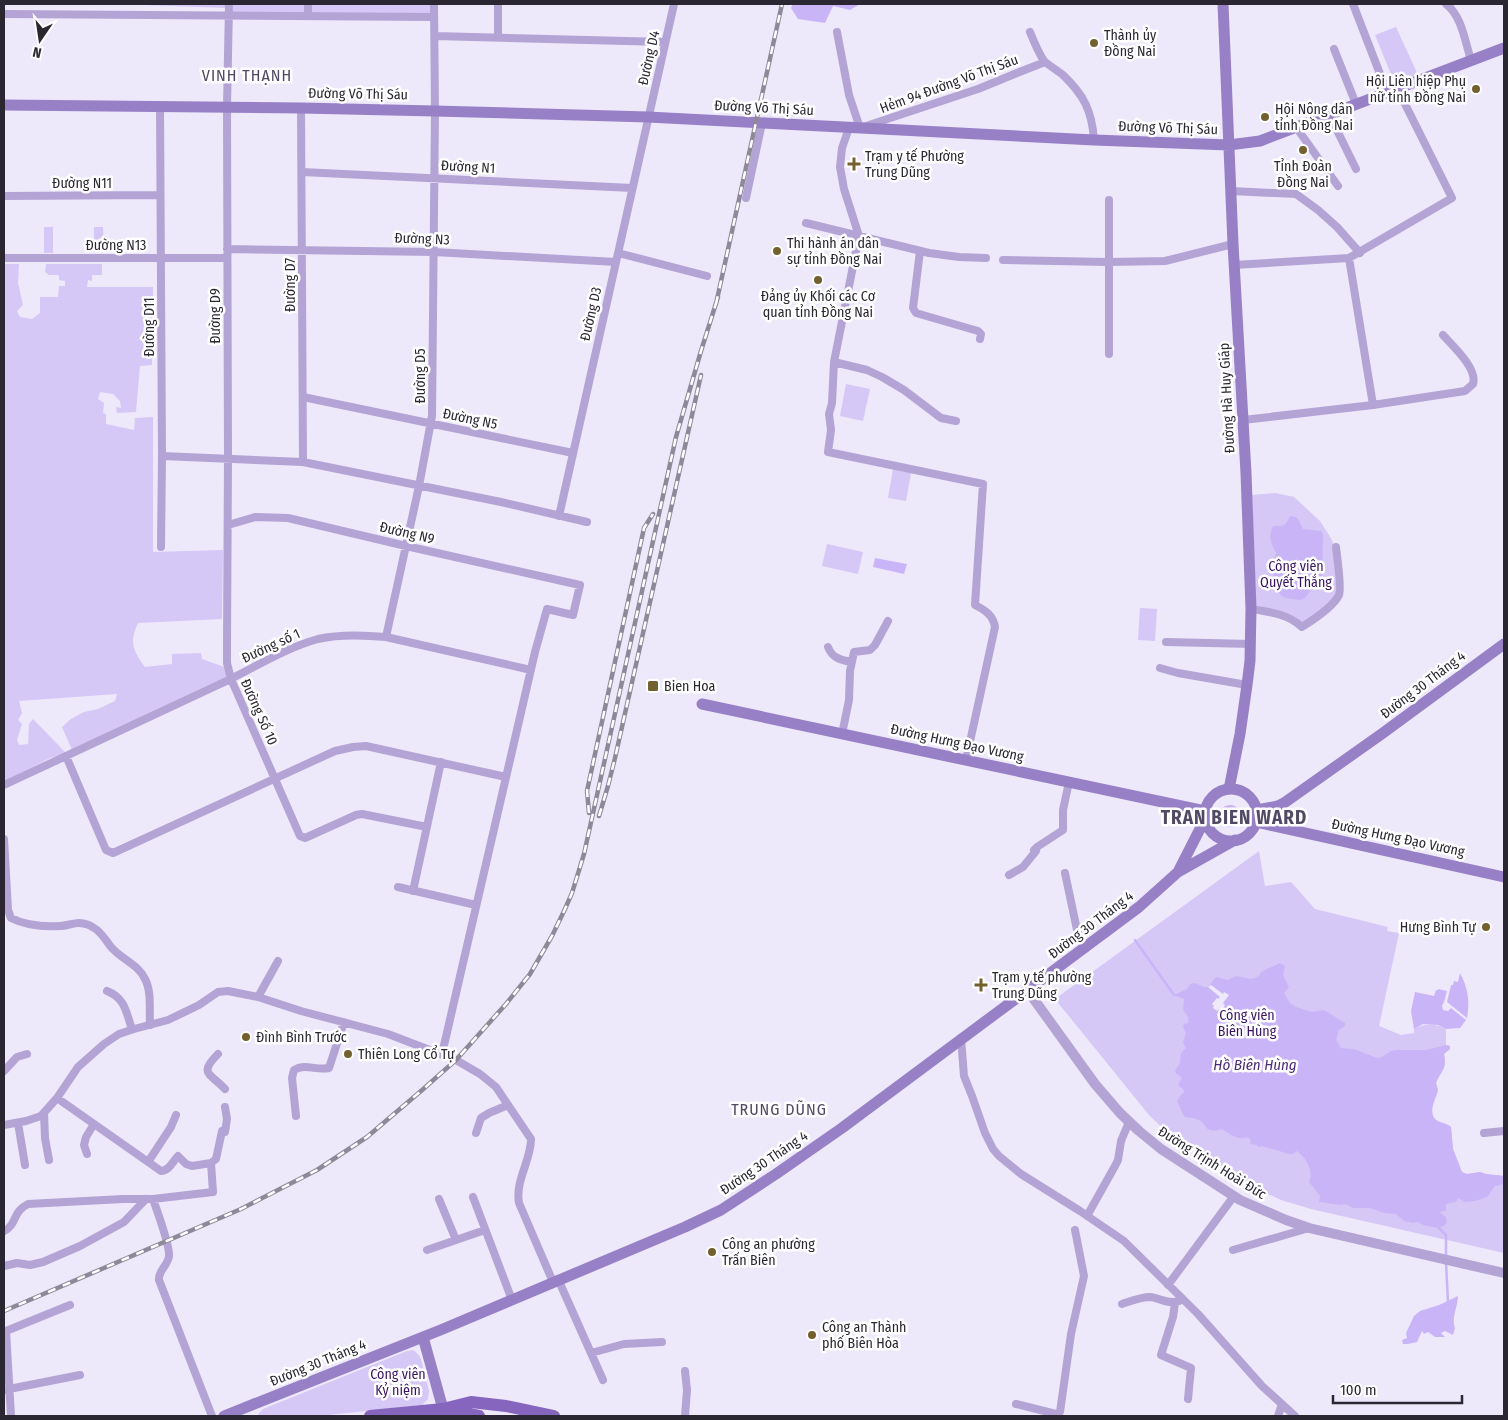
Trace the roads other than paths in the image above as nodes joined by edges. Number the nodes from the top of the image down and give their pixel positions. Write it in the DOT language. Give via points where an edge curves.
graph roads {
  1 [pos="308,4"];
  2 [pos="434,4"];
  3 [pos="498,4"];
  4 [pos="674,4"];
  5 [pos="1223,4"];
  6 [pos="1353,4"];
  7 [pos="1446,4"];
  8 [pos="230,5"];
  9 [pos="4,14"];
  10 [pos="229,16"];
  11 [pos="308,16"];
  12 [pos="434,17"];
  13 [pos="837,32"];
  14 [pos="1030,32"];
  15 [pos="434,36"];
  16 [pos="498,37"];
  17 [pos="665,42"];
  18 [pos="1504,48"];
  19 [pos="1334,49"];
  20 [pos="1472,60"];
  21 [pos="1045,62"];
  22 [pos="1392,90"];
  23 [pos="1356,104"];
  24 [pos="4,105"];
  25 [pos="160,106"];
  26 [pos="227,107"];
  27 [pos="301,108"];
  28 [pos="435,111"];
  29 [pos="1329,114"];
  30 [pos="648,118"];
  31 [pos="762,123"];
  32 [pos="1296,127"];
  33 [pos="855,128"];
  34 [pos="1094,140"];
  35 [pos="1229,146"];
  36 [pos="1356,169"];
  37 [pos="302,172"];
  38 [pos="434,178"];
  39 [pos="1338,186"];
  40 [pos="632,188"];
  41 [pos="1231,191"];
  42 [pos="160,195"];
  43 [pos="4,196"];
  44 [pos="746,198"];
  45 [pos="1109,200"];
  46 [pos="806,223"];
  47 [pos="859,236"];
  48 [pos="1233,244"];
  49 [pos="302,249"];
  50 [pos="920,251"];
  51 [pos="434,252"];
  52 [pos="1360,252"];
  53 [pos="618,253"];
  54 [pos="227,254"];
  55 [pos="4,258"];
  56 [pos="161,258"];
  57 [pos="986,258"];
  58 [pos="1350,258"];
  59 [pos="1003,260"];
  60 [pos="616,262"];
  61 [pos="1108,262"];
  62 [pos="1234,265"];
  63 [pos="707,276"];
  64 [pos="1443,334"];
  65 [pos="980,339"];
  66 [pos="1109,354"];
  67 [pos="834,362"];
  68 [pos="303,397"];
  69 [pos="1373,405"];
  70 [pos="1243,420"];
  71 [pos="956,421"];
  72 [pos="431,424"];
  73 [pos="573,453"];
  74 [pos="162,456"];
  75 [pos="228,458"];
  76 [pos="303,462"];
  77 [pos="419,486"];
  78 [pos="559,516"];
  79 [pos="587,522"];
  80 [pos="228,525"];
  81 [pos="406,546"];
  82 [pos="162,547"];
  83 [pos="1336,547"];
  84 [pos="1251,609"];
  85 [pos="888,621"];
  86 [pos="386,637"];
  87 [pos="1166,642"];
  88 [pos="1251,644"];
  89 [pos="1504,644"];
  90 [pos="828,647"];
  91 [pos="851,662"];
  92 [pos="1160,668"];
  93 [pos="531,670"];
  94 [pos="231,679"];
  95 [pos="1247,685"];
  96 [pos="702,704"];
  97 [pos="842,734"];
  98 [pos="66,756"];
  99 [pos="966,760"];
  100 [pos="441,762"];
  101 [pos="506,777"];
  102 [pos="275,779"];
  103 [pos="1069,782"];
  104 [pos="4,785"];
  105 [pos="1229,789"];
  106 [pos="1205,815"];
  107 [pos="1257,816"];
  108 [pos="427,827"];
  109 [pos="4,839"];
  110 [pos="1236,840"];
  111 [pos="1178,872"];
  112 [pos="1065,873"];
  113 [pos="1010,875"];
  114 [pos="1504,877"];
  115 [pos="398,888"];
  116 [pos="413,891"];
  117 [pos="476,905"];
  118 [pos="7,920"];
  119 [pos="1085,948"];
  120 [pos="278,961"];
  121 [pos="107,991"];
  122 [pos="1028,991"];
  123 [pos="258,997"];
  124 [pos="344,1022"];
  125 [pos="150,1025"];
  126 [pos="132,1030"];
  127 [pos="961,1038"];
  128 [pos="27,1054"];
  129 [pos="218,1054"];
  130 [pos="442,1054"];
  131 [pos="4,1070"];
  132 [pos="225,1089"];
  133 [pos="57,1098"];
  134 [pos="508,1105"];
  135 [pos="225,1107"];
  136 [pos="44,1113"];
  137 [pos="176,1115"];
  138 [pos="296,1116"];
  139 [pos="1129,1122"];
  140 [pos="18,1123"];
  141 [pos="94,1124"];
  142 [pos="4,1125"];
  143 [pos="1504,1131"];
  144 [pos="476,1133"];
  145 [pos="1484,1133"];
  146 [pos="87,1154"];
  147 [pos="49,1160"];
  148 [pos="148,1162"];
  149 [pos="211,1163"];
  150 [pos="25,1165"];
  151 [pos="1234,1196"];
  152 [pos="473,1197"];
  153 [pos="149,1199"];
  154 [pos="439,1199"];
  155 [pos="1088,1216"];
  156 [pos="1309,1228"];
  157 [pos="485,1230"];
  158 [pos="1075,1230"];
  159 [pos="4,1231"];
  160 [pos="456,1240"];
  161 [pos="427,1250"];
  162 [pos="1233,1250"];
  163 [pos="4,1266"];
  164 [pos="1504,1273"];
  165 [pos="556,1280"];
  166 [pos="1168,1285"];
  167 [pos="1183,1299"];
  168 [pos="512,1300"];
  169 [pos="1174,1303"];
  170 [pos="1122,1304"];
  171 [pos="70,1305"];
  172 [pos="423,1337"];
  173 [pos="662,1342"];
  174 [pos="591,1353"];
  175 [pos="685,1371"];
  176 [pos="80,1375"];
  177 [pos="603,1380"];
  178 [pos="7,1389"];
  179 [pos="1188,1399"];
  180 [pos="1016,1404"];
  181 [pos="1282,1404"];
  182 [pos="444,1413"];
  183 [pos="11,1416"];
  184 [pos="212,1416"];
  185 [pos="224,1416"];
  186 [pos="370,1416"];
  187 [pos="479,1416"];
  188 [pos="554,1416"];
  189 [pos="685,1416"];
  190 [pos="1278,1416"];
  191 [pos="1295,1416"];
  1 -- 11 [label="street"];
  2 -- 12 [label="street, Đường D5"];
  3 -- 16 [label="street"];
  4 -- 17 [label="street, Đường D4"];
  5 -- 35 [label="main road, Đường Hà Huy Giáp"];
  6 -- 22 [label="street"];
  7 -- 20 [label="street" via="1458,20"];
  8 -- 10 [label="street, Đường D9"];
  9 -- 10 [label="street"];
  10 -- 11 [label="street"];
  10 -- 26 [label="street, Đường D9"];
  11 -- 12 [label="street"];
  12 -- 15 [label="street, Đường D5"];
  13 -- 33 [label="street"];
  14 -- 21 [label="street"];
  15 -- 16 [label="street"];
  15 -- 28 [label="street, Đường D5"];
  16 -- 17 [label="street"];
  17 -- 30 [label="street, Đường D4"];
  18 -- 20 [label="main road, Đường Võ Thị Sáu"];
  19 -- 23 [label="street"];
  20 -- 22 [label="main road, Đường Võ Thị Sáu"];
  21 -- 33 [label="street, Hẻm 94 Đường Võ Thị Sáu" via="978,89"];
  21 -- 34 [label="street" via="1065,77 1088,107"];
  22 -- 23 [label="main road, Đường Võ Thị Sáu"];
  22 -- 52 [label="street" via="1452,198"];
  23 -- 29 [label="main road, Đường Võ Thị Sáu"];
  24 -- 25 [label="main road, Đường Võ Thị Sáu"];
  25 -- 26 [label="main road, Đường Võ Thị Sáu"];
  25 -- 42 [label="street, Đường D11"];
  26 -- 27 [label="main road, Đường Võ Thị Sáu"];
  26 -- 54 [label="street, Đường D9"];
  27 -- 28 [label="main road, Đường Võ Thị Sáu"];
  27 -- 37 [label="street, Đường D7"];
  28 -- 30 [label="main road, Đường Võ Thị Sáu"];
  28 -- 38 [label="street, Đường D5"];
  29 -- 32 [label="main road, Đường Võ Thị Sáu"];
  29 -- 36 [label="street"];
  30 -- 31 [label="main road, Đường Võ Thị Sáu"];
  30 -- 40 [label="street, Đường D3"];
  31 -- 33 [label="main road, Đường Võ Thị Sáu"];
  31 -- 44 [label="street"];
  32 -- 35 [label="main road, Đường Võ Thị Sáu" via="1254,143"];
  32 -- 39 [label="street"];
  33 -- 34 [label="main road, Đường Võ Thị Sáu"];
  33 -- 47 [label="street" via="842,148 840,167"];
  34 -- 35 [label="main road, Đường Võ Thị Sáu"];
  35 -- 41 [label="main road, Đường Hà Huy Giáp"];
  37 -- 38 [label="street, Đường N1"];
  37 -- 49 [label="street, Đường D7"];
  38 -- 40 [label="street, Đường N1"];
  38 -- 51 [label="street, Đường D5"];
  40 -- 53 [label="street, Đường D3"];
  41 -- 48 [label="main road, Đường Hà Huy Giáp"];
  41 -- 52 [label="street" via="1296,194 1337,227"];
  42 -- 43 [label="street, Đường N11"];
  42 -- 56 [label="street, Đường D11"];
  45 -- 61 [label="street"];
  46 -- 47 [label="street"];
  47 -- 50 [label="street"];
  47 -- 67 [label="street"];
  48 -- 61 [label="street" via="1165,261"];
  48 -- 62 [label="main road, Đường Hà Huy Giáp"];
  49 -- 51 [label="street, Đường N3"];
  49 -- 54 [label="street, Đường N3"];
  49 -- 68 [label="street, Đường D7"];
  50 -- 57 [label="street"];
  50 -- 65 [label="street" via="913,308 916,313 978,331"];
  51 -- 60 [label="street, Đường N3"];
  51 -- 72 [label="street, Đường D5"];
  52 -- 58 [label="street"];
  53 -- 60 [label="street, Đường D3"];
  53 -- 63 [label="street"];
  54 -- 56 [label="street, Đường N13"];
  54 -- 75 [label="street, Đường D9"];
  55 -- 56 [label="street, Đường N13"];
  56 -- 74 [label="street, Đường D11"];
  58 -- 62 [label="street"];
  58 -- 69 [label="street"];
  59 -- 61 [label="street"];
  60 -- 73 [label="street, Đường D3"];
  61 -- 66 [label="street"];
  62 -- 70 [label="main road, Đường Hà Huy Giáp"];
  64 -- 69 [label="street" via="1474,375 1470,388"];
  67 -- 71 [label="street" via="882,377 941,418"];
  67 -- 99 [label="street" via="828,452 983,484 975,605 988,613 995,627"];
  68 -- 72 [label="street, Đường N5"];
  68 -- 76 [label="street, Đường D7"];
  69 -- 70 [label="street"];
  70 -- 84 [label="main road, Đường Hà Huy Giáp"];
  72 -- 73 [label="street, Đường N5"];
  72 -- 77 [label="street, Đường D5"];
  73 -- 78 [label="street, Đường D3"];
  74 -- 75 [label="street"];
  74 -- 82 [label="street, Đường D11"];
  75 -- 76 [label="street"];
  75 -- 80 [label="street, Đường D9"];
  76 -- 77 [label="street"];
  77 -- 78 [label="street"];
  77 -- 81 [label="street, Đường D5"];
  78 -- 79 [label="street"];
  80 -- 81 [label="street, Đường N9" via="255,517 288,518"];
  80 -- 94 [label="street, Đường Số 10" via="227,663"];
  81 -- 86 [label="street, Đường D5"];
  81 -- 93 [label="street, Đường N9" via="580,584 573,616 547,609"];
  83 -- 84 [label="street" via="1340,594 1312,620 1302,627 1287,616"];
  84 -- 88 [label="main road, Đường Hà Huy Giáp"];
  85 -- 91 [label="street" via="875,645 870,650 854,652"];
  86 -- 93 [label="street, Đường số 1"];
  86 -- 94 [label="street, Đường số 1" via="320,639 290,649"];
  87 -- 88 [label="street"];
  88 -- 95 [label="main road, Đường Hà Huy Giáp"];
  89 -- 107 [label="main road, Đường 30 Tháng 4" via="1284,803"];
  90 -- 91 [label="street" via="834,656"];
  91 -- 97 [label="street" via="850,694"];
  92 -- 95 [label="street"];
  93 -- 101 [label="street"];
  94 -- 98 [label="street, Đường số 1"];
  94 -- 102 [label="street, Đường Số 10"];
  95 -- 105 [label="main road, Đường Hà Huy Giáp"];
  96 -- 97 [label="main road, Đường Hưng Đạo Vương"];
  97 -- 99 [label="main road, Đường Hưng Đạo Vương"];
  98 -- 102 [label="street" via="106,850 112,853"];
  98 -- 104 [label="street, Đường số 1"];
  99 -- 103 [label="main road, Đường Hưng Đạo Vương"];
  100 -- 101 [label="street"];
  100 -- 102 [label="street" via="366,746 353,747 335,751"];
  100 -- 108 [label="street"];
  101 -- 117 [label="street"];
  102 -- 108 [label="street, Đường Số 10" via="300,836 306,838 362,814"];
  103 -- 106 [label="main road, Đường Hưng Đạo Vương"];
  103 -- 113 [label="street" via="1063,830 1037,847 1023,867"];
  105 -- 106 [label="main road" via="1221,791 1208,802"];
  105 -- 107 [label="main road" via="1248,795 1254,801"];
  106 -- 110 [label="main road" via="1210,830 1216,836 1223,840"];
  106 -- 111 [label="main road, Đường 30 Tháng 4"];
  107 -- 110 [label="main road" via="1249,834"];
  107 -- 114 [label="main road, Đường Hưng Đạo Vương"];
  108 -- 116 [label="street"];
  109 -- 118 [label="street"];
  110 -- 111 [label="main road, Đường 30 Tháng 4"];
  111 -- 119 [label="main road, Đường 30 Tháng 4"];
  112 -- 119 [label="street" via="1077,930"];
  115 -- 116 [label="street"];
  116 -- 117 [label="street"];
  117 -- 130 [label="street"];
  118 -- 125 [label="street" via="44,926 79,923 97,930 145,978"];
  119 -- 122 [label="main road, Đường 30 Tháng 4"];
  120 -- 123 [label="street"];
  121 -- 126 [label="street" via="124,1004"];
  122 -- 127 [label="main road, Đường 30 Tháng 4"];
  122 -- 139 [label="street, Đường Trịnh Hoài Đức" via="1095,1084"];
  123 -- 124 [label="street"];
  123 -- 125 [label="street" via="223,991 178,1016"];
  124 -- 130 [label="street"];
  124 -- 138 [label="street" via="329,1068 301,1066 294,1070"];
  125 -- 126 [label="street"];
  126 -- 133 [label="street" via="119,1034 83,1062"];
  127 -- 155 [label="street" via="964,1076 993,1149 1021,1174"];
  127 -- 165 [label="main road, Đường 30 Tháng 4" via="820,1144 720,1210"];
  128 -- 131 [label="street" via="17,1057"];
  129 -- 132 [label="street" via="208,1065 208,1072"];
  130 -- 134 [label="street" via="486,1078"];
  133 -- 136 [label="street"];
  133 -- 141 [label="street"];
  134 -- 144 [label="street" via="481,1118"];
  134 -- 165 [label="street" via="531,1139 518,1196"];
  135 -- 149 [label="street" via="227,1119 216,1159"];
  136 -- 140 [label="street"];
  136 -- 147 [label="street"];
  137 -- 148 [label="street"];
  139 -- 151 [label="street, Đường Trịnh Hoài Đức" via="1162,1149"];
  139 -- 155 [label="street" via="1118,1160"];
  140 -- 142 [label="street"];
  140 -- 150 [label="street"];
  141 -- 146 [label="street" via="84,1142"];
  141 -- 148 [label="street"];
  143 -- 145 [label="street"];
  148 -- 149 [label="street" via="161,1172 178,1156 192,1166"];
  149 -- 153 [label="street" via="213,1192"];
  151 -- 156 [label="street, Đường Trịnh Hoài Đức"];
  151 -- 166 [label="street"];
  152 -- 157 [label="street"];
  153 -- 159 [label="street" via="28,1204 21,1208"];
  153 -- 163 [label="street" via="124,1222 80,1246 43,1262"];
  153 -- 184 [label="street" via="170,1254 167,1265 159,1273 159,1280"];
  154 -- 160 [label="street"];
  155 -- 166 [label="street" via="1124,1241"];
  156 -- 162 [label="street"];
  156 -- 164 [label="street, Đường Trịnh Hoài Đức"];
  157 -- 160 [label="street"];
  157 -- 168 [label="street"];
  158 -- 180 [label="street" via="1084,1276 1060,1412 1056,1414"];
  160 -- 161 [label="street"];
  165 -- 168 [label="main road, Đường 30 Tháng 4"];
  165 -- 174 [label="street"];
  166 -- 167 [label="street"];
  167 -- 169 [label="street"];
  167 -- 181 [label="street"];
  168 -- 172 [label="main road, Đường 30 Tháng 4"];
  169 -- 170 [label="street" via="1149,1297"];
  169 -- 179 [label="street" via="1161,1355 1191,1368"];
  171 -- 178 [label="street" via="6,1331"];
  172 -- 182 [label="main road"];
  172 -- 185 [label="main road, Đường 30 Tháng 4"];
  173 -- 174 [label="street" via="624,1344"];
  174 -- 177 [label="street"];
  175 -- 189 [label="street"];
  176 -- 178 [label="street"];
  178 -- 183 [label="street"];
  181 -- 190 [label="street"];
  181 -- 191 [label="street"];
  182 -- 186 [label="main road"];
  182 -- 187 [label="main road"];
  182 -- 188 [label="main road" via="477,1402"];
}
